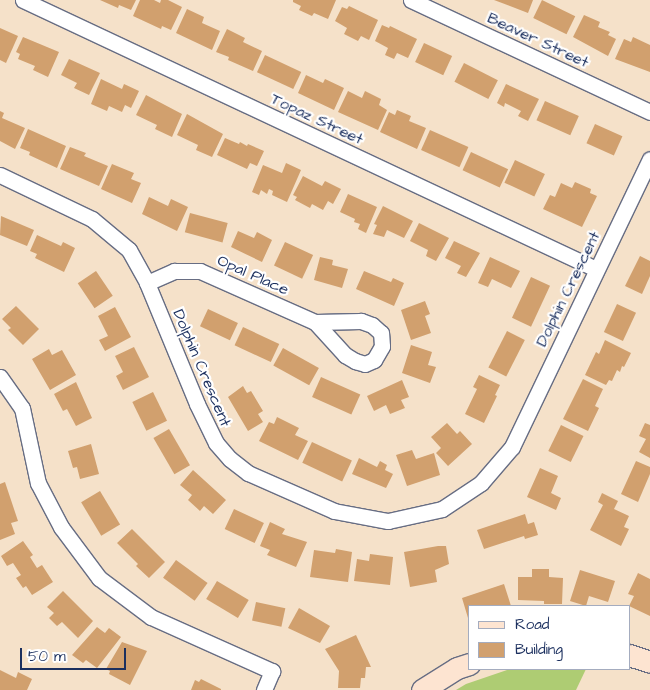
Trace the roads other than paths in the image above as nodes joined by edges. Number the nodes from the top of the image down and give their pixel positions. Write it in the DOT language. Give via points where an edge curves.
graph roads {
  1 [pos="23,0"];
  2 [pos="411,0"];
  3 [pos="650,112"];
  4 [pos="650,159"];
  5 [pos="0,176"];
  6 [pos="596,269"];
  7 [pos="147,283"];
  8 [pos="315,322"];
  9 [pos="0,377"];
  10 [pos="630,655"];
  11 [pos="650,662"];
  12 [pos="468,664"];
  13 [pos="264,690"];
  14 [pos="422,690"];
  1 -- 6 [label="street, Topaz Street"];
  2 -- 3 [label="street, Beaver Street"];
  4 -- 6 [label="street, Dolphin Crescent"];
  5 -- 7 [label="street, Dolphin Crescent" via="92,219 130,250"];
  6 -- 7 [label="street, Dolphin Crescent" via="512,447 481,484 442,509 388,521 334,511 248,473 230,460 216,443 197,404"];
  7 -- 8 [label="street, Opal Place" via="174,271 200,271"];
  9 -- 13 [label="street" via="22,408 38,483 61,528 99,578 151,617 272,670"];
  10 -- 11 [label="street"];
  12 -- 14 [label="street"];
}
